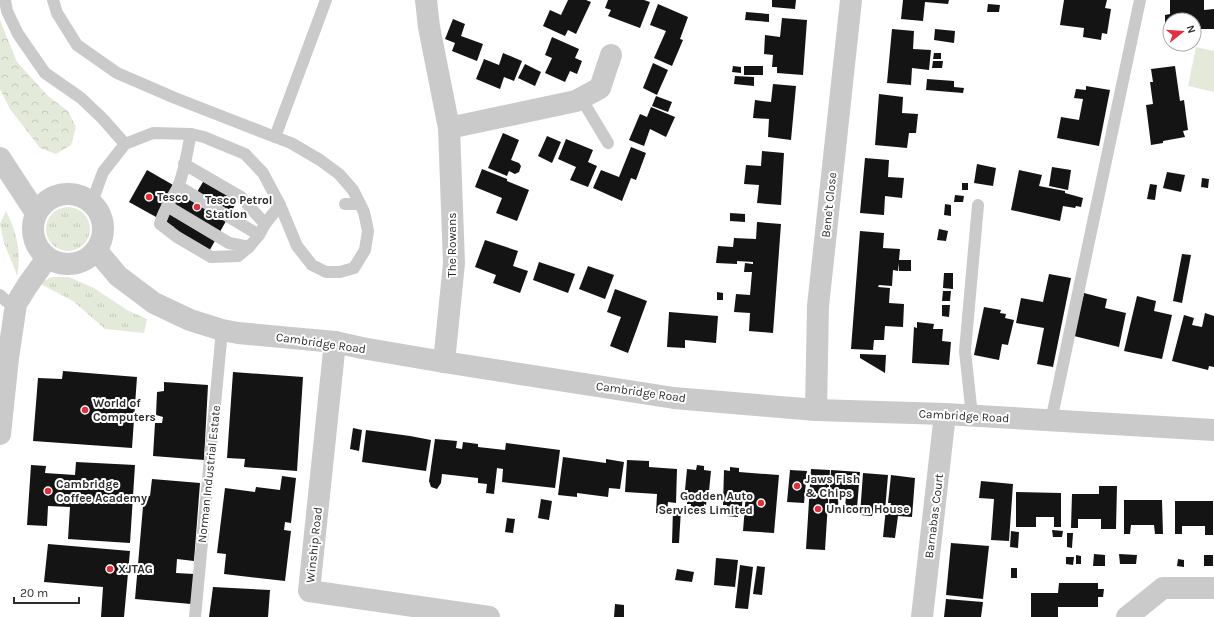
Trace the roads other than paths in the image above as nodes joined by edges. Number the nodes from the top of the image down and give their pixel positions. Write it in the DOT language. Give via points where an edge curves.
graph roads {
  1 [pos="5,0"];
  2 [pos="53,0"];
  3 [pos="326,0"];
  4 [pos="426,0"];
  5 [pos="851,0"];
  6 [pos="1140,0"];
  7 [pos="611,55"];
  8 [pos="581,98"];
  9 [pos="449,128"];
  10 [pos="191,134"];
  11 [pos="275,137"];
  12 [pos="291,143"];
  13 [pos="608,143"];
  14 [pos="125,144"];
  15 [pos="0,158"];
  16 [pos="294,158"];
  17 [pos="184,164"];
  18 [pos="178,186"];
  19 [pos="92,202"];
  20 [pos="345,204"];
  21 [pos="360,204"];
  22 [pos="280,205"];
  23 [pos="978,205"];
  24 [pos="167,206"];
  25 [pos="36,213"];
  26 [pos="265,224"];
  27 [pos="259,235"];
  28 [pos="249,247"];
  29 [pos="97,251"];
  30 [pos="47,258"];
  31 [pos="8,299"];
  32 [pos="222,330"];
  33 [pos="335,342"];
  34 [pos="444,362"];
  35 [pos="816,410"];
  36 [pos="945,414"];
  37 [pos="972,416"];
  38 [pos="1050,420"];
  39 [pos="1214,430"];
  40 [pos="0,434"];
  41 [pos="1214,588"];
  42 [pos="195,617"];
  43 [pos="489,617"];
  44 [pos="922,617"];
  45 [pos="1127,617"];
  1 -- 14 [label="lane" via="7,11 18,34 45,73 81,98 103,118"];
  2 -- 11 [label="lane" via="57,13 77,45 117,73"];
  3 -- 11 [label="lane"];
  4 -- 9 [label="street, The Rowans"];
  5 -- 35 [label="street, Bene't Close" via="818,306"];
  6 -- 38 [label="lane"];
  7 -- 8 [label="street" via="600,88"];
  8 -- 9 [label="street"];
  8 -- 13 [label="lane"];
  9 -- 34 [label="street, The Rowans" via="454,264"];
  10 -- 14 [label="lane" via="153,133"];
  10 -- 17 [label="lane"];
  10 -- 22 [label="lane" via="245,154 263,173"];
  11 -- 12 [label="lane"];
  12 -- 16 [label="lane"];
  12 -- 21 [label="lane" via="340,174"];
  14 -- 19 [label="lane" via="103,172"];
  15 -- 25 [label="street"];
  17 -- 18 [label="lane"];
  17 -- 26 [label="lane" via="241,197"];
  18 -- 24 [label="lane"];
  18 -- 27 [label="lane"];
  19 -- 25 [label="street" via="78,195 62,194 47,200"];
  19 -- 29 [label="street" via="100,213 104,226 103,239"];
  20 -- 21 [label="lane"];
  21 -- 22 [label="lane" via="368,231 365,250 354,268 340,272 326,272 312,265 296,246"];
  22 -- 26 [label="lane"];
  23 -- 37 [label="lane" via="965,351"];
  24 -- 28 [label="lane" via="229,243"];
  24 -- 28 [label="lane" via="160,224 211,257 238,256"];
  25 -- 30 [label="street" via="32,225 33,238 38,249"];
  26 -- 27 [label="lane"];
  27 -- 28 [label="lane"];
  29 -- 30 [label="street" via="87,260 74,265 60,264"];
  29 -- 32 [label="street, Cambridge Road" via="118,276 154,303 190,320"];
  30 -- 31 [label="street" via="27,286"];
  31 -- 40 [label="street" via="8,358"];
  32 -- 33 [label="street, Cambridge Road"];
  32 -- 42 [label="lane, Norman Industrial Estate"];
  33 -- 34 [label="street, Cambridge Road"];
  33 -- 43 [label="street, Winship Road" via="309,591"];
  34 -- 35 [label="street, Cambridge Road" via="674,398"];
  35 -- 36 [label="street, Cambridge Road"];
  36 -- 37 [label="street, Cambridge Road"];
  36 -- 44 [label="street, Barnabas Court"];
  37 -- 38 [label="street, Cambridge Road"];
  38 -- 39 [label="street, Cambridge Road"];
  41 -- 45 [label="street" via="1163,588"];
}
